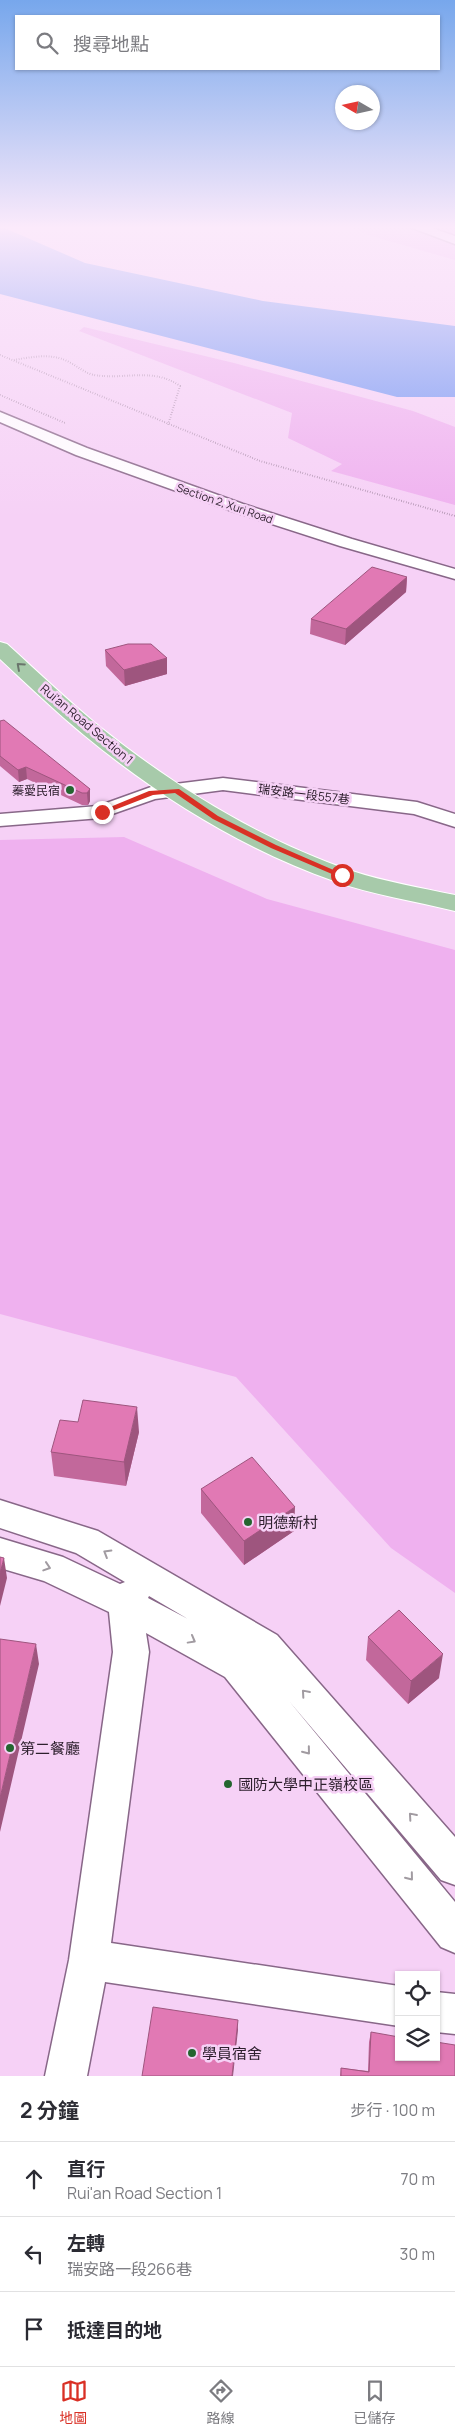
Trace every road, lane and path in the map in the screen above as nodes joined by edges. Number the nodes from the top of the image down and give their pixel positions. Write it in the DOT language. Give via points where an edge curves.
graph roads {
  1 [pos="0,355"];
  2 [pos="14,360"];
  3 [pos="0,416"];
  4 [pos="168,425"];
  5 [pos="455,516"];
  6 [pos="455,574"];
  7 [pos="0,648"];
  8 [pos="0,671"];
  9 [pos="176,791"];
  10 [pos="152,793"];
  11 [pos="0,820"];
  12 [pos="455,821"];
  13 [pos="455,902"];
  14 [pos="455,919"];
  15 [pos="0,1514"];
  16 [pos="0,1553"];
  17 [pos="137,1590"];
  18 [pos="455,1866"];
  19 [pos="455,1933"];
  20 [pos="89,1960"];
  21 [pos="395,2005"];
  22 [pos="440,2012"];
  23 [pos="455,2014"];
  24 [pos="66,2076"];
  1 -- 2 [label="path"];
  2 -- 4 [label="path"];
  2 -- 4 [label="path" via="58,358 71,362 81,371 97,375 148,374 172,378 180,386"];
  3 -- 6 [label="street, Section 2, Xuri Road" via="53,441 216,500 355,546"];
  4 -- 5 [label="path" via="260,461"];
  9 -- 7 [label="main road, Rui'an Road Section 1, one-way" via="91,731"];
  8 -- 10 [label="main road, Rui'an Road Section 1" via="102,760"];
  9 -- 10 [label="street, 瑞安路一段557巷"];
  9 -- 12 [label="street, 瑞安路一段557巷" via="223,784 417,808"];
  9 -- 13 [label="main road, Rui'an Road Section 1" via="216,818 274,847 342,875"];
  10 -- 11 [label="street, 瑞安路一段557巷" via="102,812"];
  10 -- 14 [label="main road, Rui'an Road Section 1" via="255,854 299,874 361,895"];
  17 -- 15 [label="street, one-way" via="86,1541"];
  16 -- 17 [label="street, one-way"];
  18 -- 17 [label="street, one-way" via="265,1648"];
  17 -- 19 [label="street, one-way" via="237,1665"];
  17 -- 20 [label="street"];
  20 -- 21 [label="street"];
  20 -- 24 [label="street"];
  22 -- 23 [label="street"];
}
